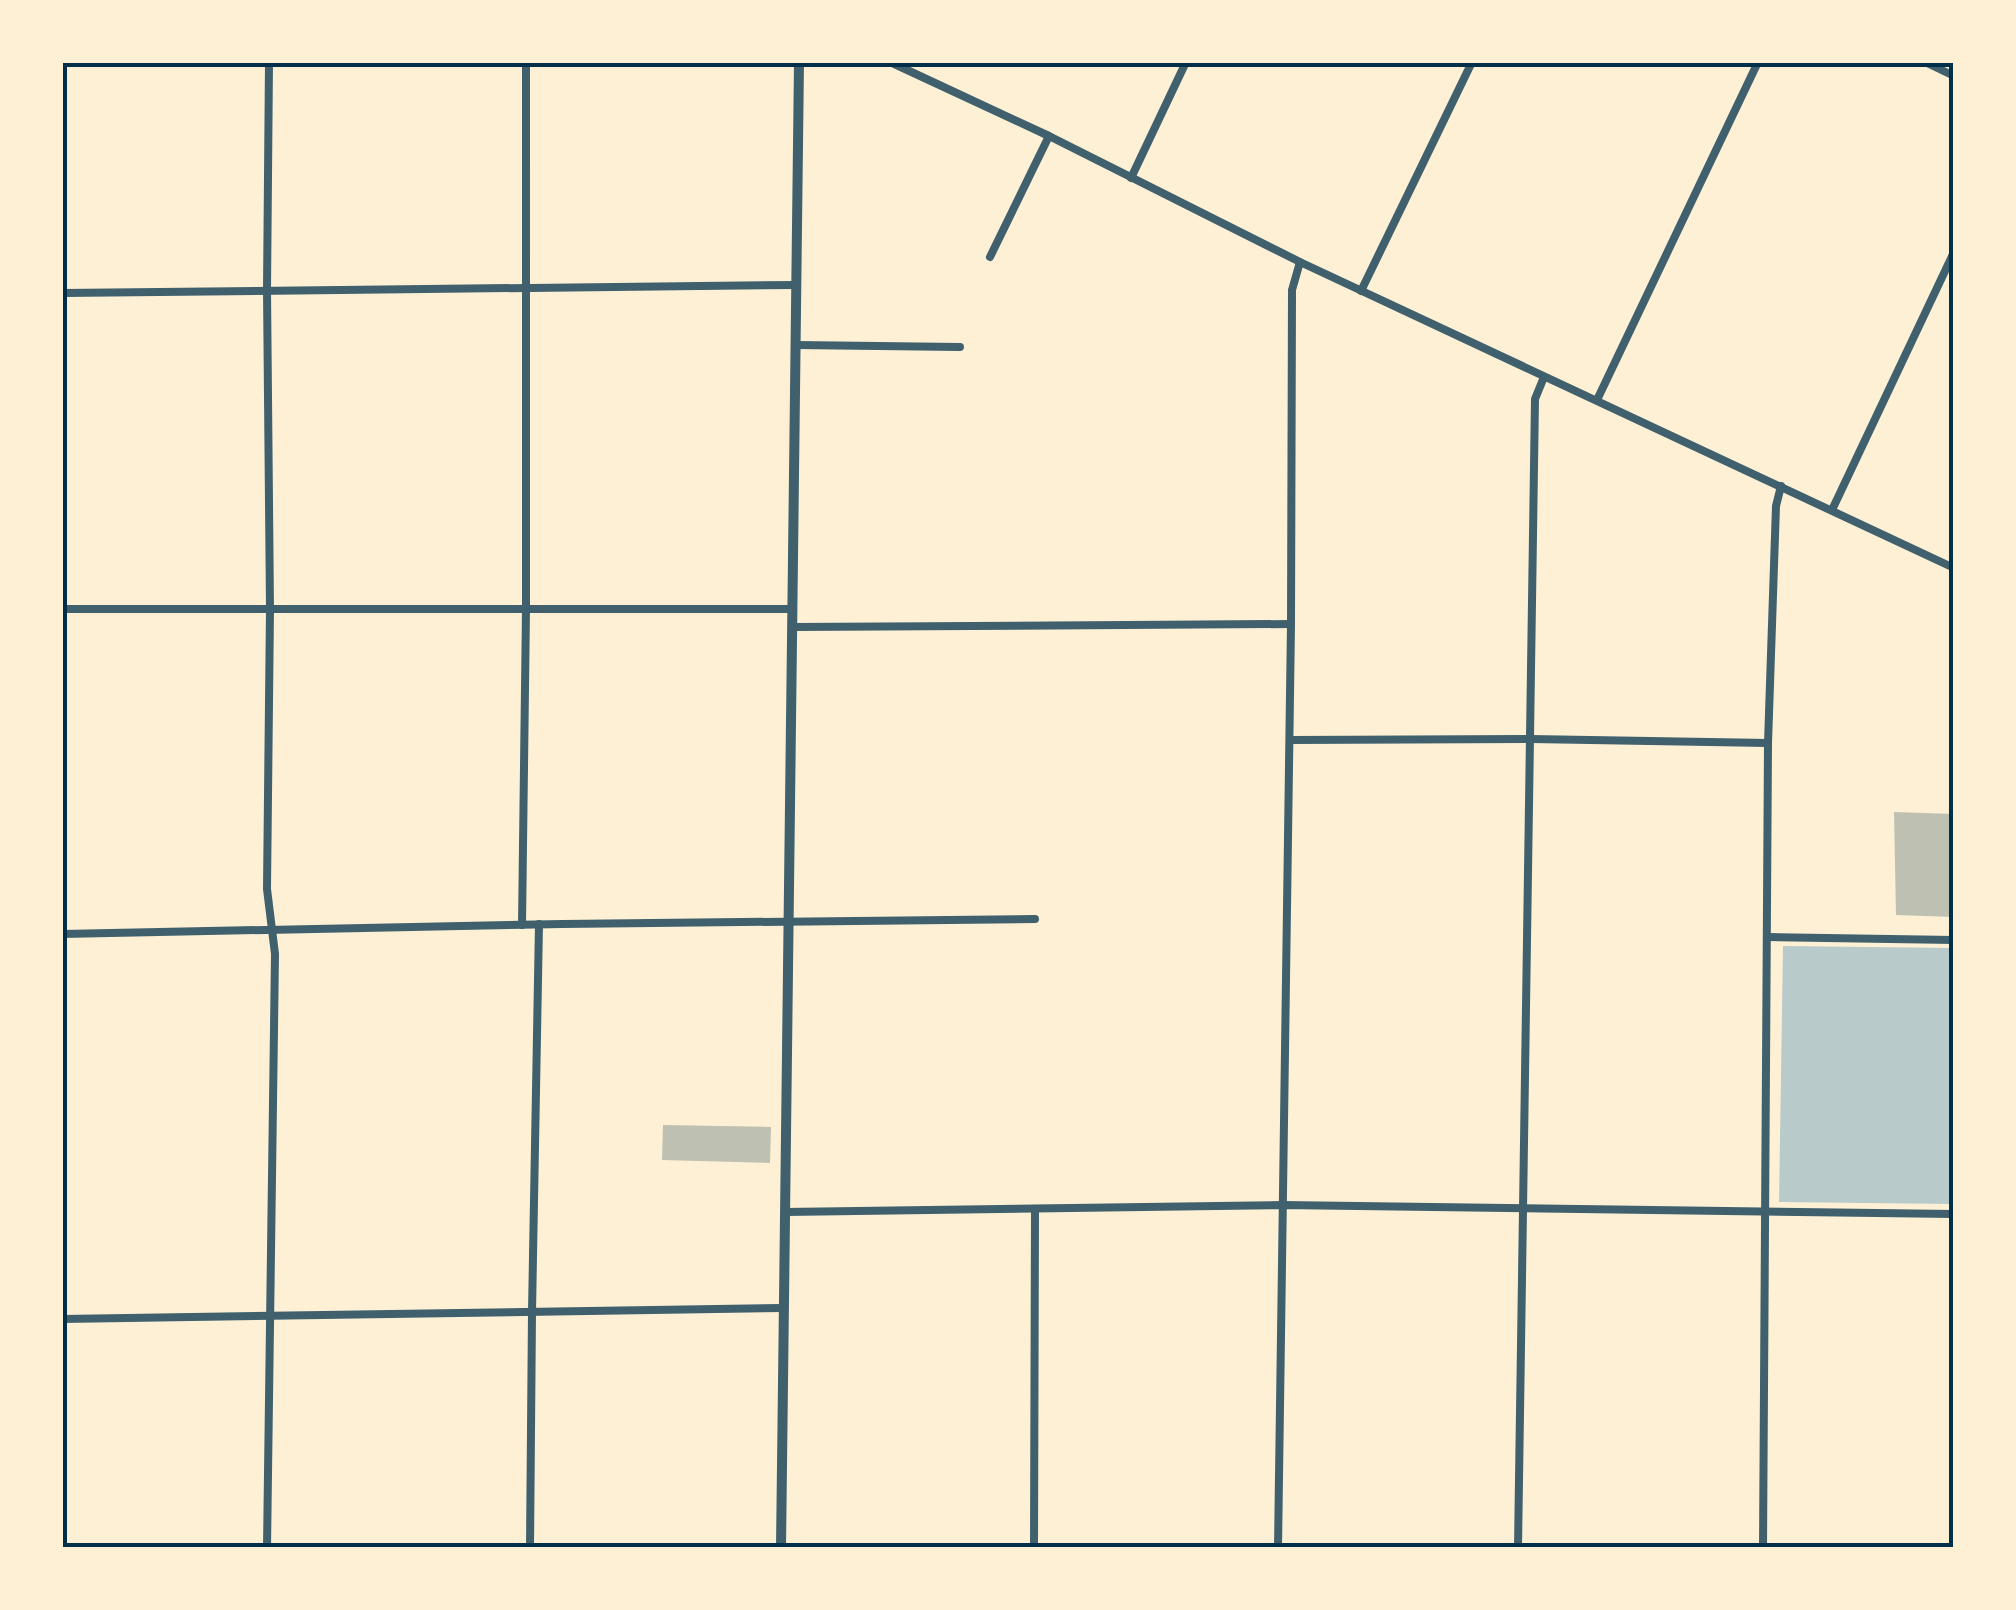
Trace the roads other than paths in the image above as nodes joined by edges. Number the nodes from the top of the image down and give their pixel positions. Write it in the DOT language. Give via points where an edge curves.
graph roads {
  1 [pos="269,62"];
  2 [pos="526,62"];
  3 [pos="800,62"];
  4 [pos="1186,62"];
  5 [pos="1472,62"];
  6 [pos="1758,62"];
  7 [pos="1925,62"];
  8 [pos="894,63"];
  9 [pos="1954,76"];
  10 [pos="1049,136"];
  11 [pos="1131,178"];
  12 [pos="1954,252"];
  13 [pos="990,257"];
  14 [pos="1300,262"];
  15 [pos="796,285"];
  16 [pos="525,289"];
  17 [pos="268,290"];
  18 [pos="1360,291"];
  19 [pos="62,292"];
  20 [pos="795,345"];
  21 [pos="960,347"];
  22 [pos="1544,376"];
  23 [pos="1597,400"];
  24 [pos="1781,486"];
  25 [pos="1832,510"];
  26 [pos="1954,568"];
  27 [pos="270,608"];
  28 [pos="526,608"];
  29 [pos="62,609"];
  30 [pos="792,609"];
  31 [pos="1291,624"];
  32 [pos="792,626"];
  33 [pos="1531,739"];
  34 [pos="1290,740"];
  35 [pos="1768,743"];
  36 [pos="1035,919"];
  37 [pos="790,920"];
  38 [pos="522,924"];
  39 [pos="540,924"];
  40 [pos="273,929"];
  41 [pos="62,934"];
  42 [pos="1768,937"];
  43 [pos="1954,940"];
  44 [pos="1282,1205"];
  45 [pos="1035,1208"];
  46 [pos="1523,1209"];
  47 [pos="785,1212"];
  48 [pos="1764,1212"];
  49 [pos="1954,1214"];
  50 [pos="783,1308"];
  51 [pos="532,1312"];
  52 [pos="270,1318"];
  53 [pos="62,1319"];
  54 [pos="268,1548"];
  55 [pos="530,1548"];
  56 [pos="781,1548"];
  57 [pos="1034,1548"];
  58 [pos="1278,1548"];
  59 [pos="1518,1548"];
  60 [pos="1763,1548"];
  1 -- 17 [label="street"];
  2 -- 16 [label="street"];
  3 -- 15 [label="street"];
  4 -- 11 [label="street"];
  5 -- 18 [label="street"];
  6 -- 23 [label="street"];
  7 -- 9 [label="street"];
  8 -- 10 [label="street"];
  10 -- 11 [label="street"];
  10 -- 13 [label="street"];
  11 -- 14 [label="street"];
  12 -- 25 [label="street"];
  14 -- 18 [label="street"];
  14 -- 31 [label="street" via="1292,290"];
  15 -- 16 [label="street"];
  15 -- 20 [label="street"];
  16 -- 17 [label="street"];
  16 -- 28 [label="street"];
  17 -- 19 [label="street"];
  17 -- 27 [label="street"];
  18 -- 22 [label="street"];
  20 -- 21 [label="street"];
  20 -- 30 [label="street"];
  22 -- 23 [label="street"];
  22 -- 33 [label="street" via="1535,399"];
  23 -- 24 [label="street"];
  24 -- 25 [label="street"];
  24 -- 35 [label="street"];
  25 -- 26 [label="street"];
  27 -- 28 [label="street"];
  27 -- 29 [label="street"];
  27 -- 40 [label="street" via="267,890"];
  28 -- 30 [label="street"];
  28 -- 38 [label="street"];
  30 -- 32 [label="street"];
  31 -- 32 [label="street"];
  31 -- 34 [label="street"];
  32 -- 37 [label="street"];
  33 -- 34 [label="street"];
  33 -- 35 [label="street"];
  33 -- 46 [label="street"];
  34 -- 44 [label="street"];
  35 -- 42 [label="street"];
  36 -- 37 [label="street"];
  37 -- 39 [label="street"];
  37 -- 47 [label="street"];
  38 -- 39 [label="street"];
  38 -- 40 [label="street"];
  39 -- 51 [label="street"];
  40 -- 41 [label="street"];
  40 -- 52 [label="street"];
  42 -- 43 [label="street"];
  42 -- 48 [label="street"];
  44 -- 45 [label="street"];
  44 -- 46 [label="street"];
  44 -- 58 [label="street"];
  45 -- 47 [label="street"];
  45 -- 57 [label="street"];
  46 -- 48 [label="street"];
  46 -- 59 [label="street"];
  47 -- 50 [label="street"];
  48 -- 49 [label="street"];
  48 -- 60 [label="street"];
  50 -- 51 [label="street"];
  50 -- 56 [label="street"];
  51 -- 52 [label="street"];
  51 -- 55 [label="street"];
  52 -- 53 [label="street"];
  52 -- 54 [label="street"];
}
